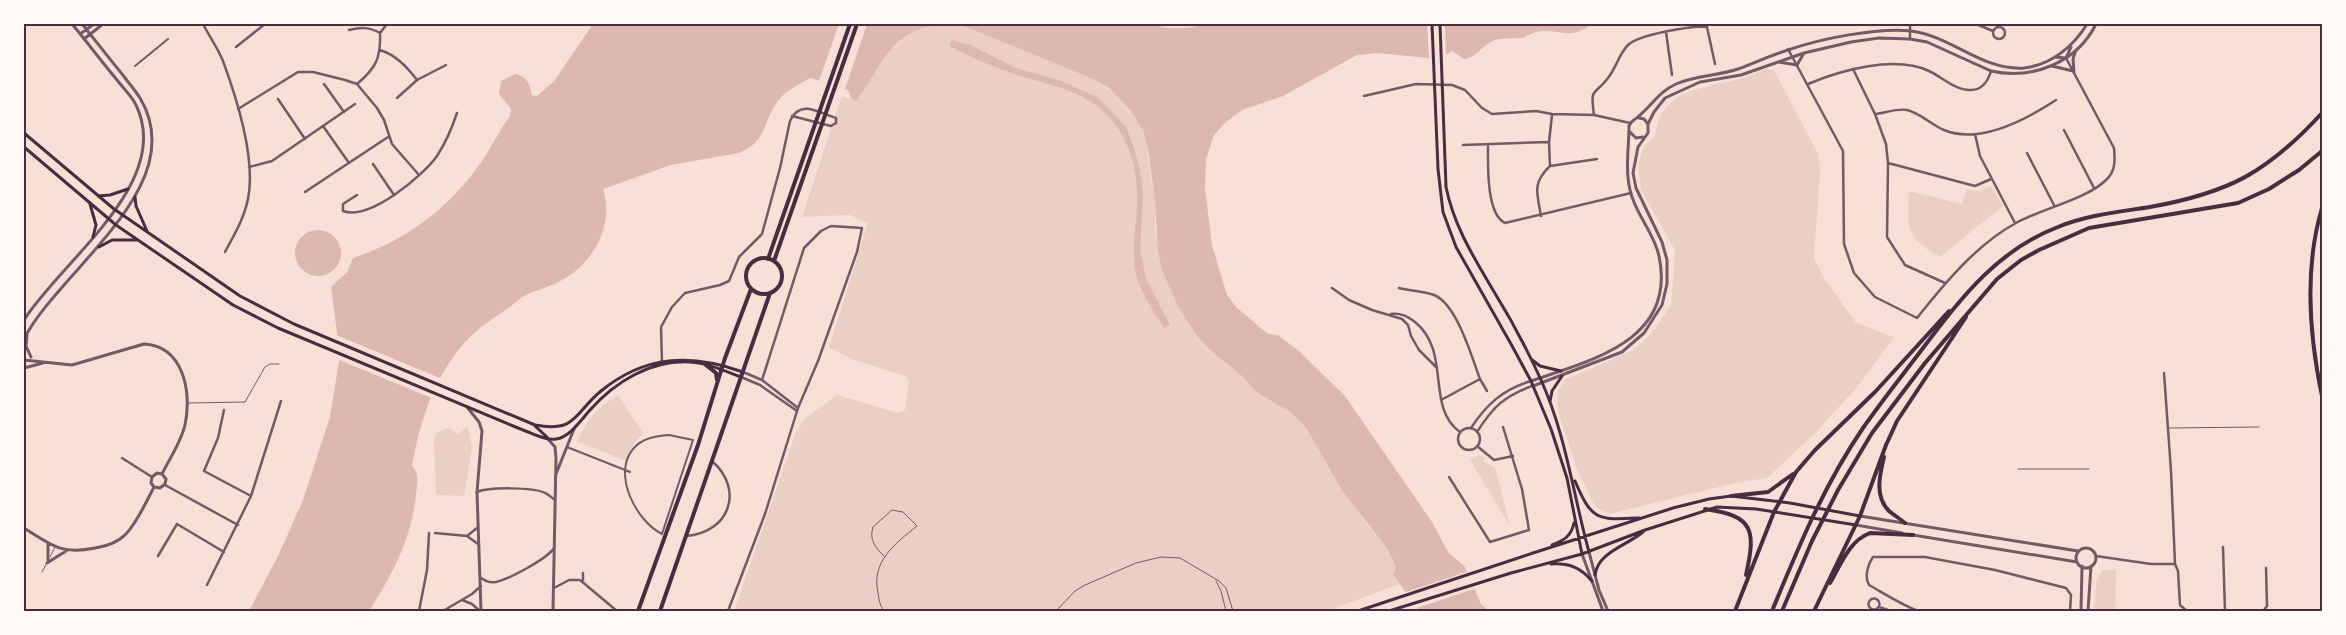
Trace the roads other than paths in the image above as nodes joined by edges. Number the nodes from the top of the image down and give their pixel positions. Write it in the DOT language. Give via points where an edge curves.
graph roads {
  1 [pos="72,24"];
  2 [pos="82,24"];
  3 [pos="94,24"];
  4 [pos="103,24"];
  5 [pos="203,24"];
  6 [pos="266,24"];
  7 [pos="387,24"];
  8 [pos="850,24"];
  9 [pos="857,24"];
  10 [pos="1432,24"];
  11 [pos="1440,24"];
  12 [pos="1910,24"];
  13 [pos="1976,24"];
  14 [pos="2087,24"];
  15 [pos="2096,24"];
  16 [pos="86,30"];
  17 [pos="349,30"];
  18 [pos="1910,31"];
  19 [pos="1993,31"];
  20 [pos="1666,32"];
  21 [pos="380,33"];
  22 [pos="80,34"];
  23 [pos="90,34"];
  24 [pos="84,39"];
  25 [pos="168,39"];
  26 [pos="1910,39"];
  27 [pos="2071,46"];
  28 [pos="236,47"];
  29 [pos="1788,49"];
  30 [pos="380,50"];
  31 [pos="2077,50"];
  32 [pos="1804,53"];
  33 [pos="1791,56"];
  34 [pos="2052,58"];
  35 [pos="2066,58"];
  36 [pos="1775,62"];
  37 [pos="1715,64"];
  38 [pos="446,65"];
  39 [pos="1797,65"];
  40 [pos="135,66"];
  41 [pos="2052,66"];
  42 [pos="1853,69"];
  43 [pos="1992,70"];
  44 [pos="2073,72"];
  45 [pos="1672,76"];
  46 [pos="417,80"];
  47 [pos="324,84"];
  48 [pos="357,84"];
  49 [pos="1808,84"];
  50 [pos="1364,96"];
  51 [pos="397,98"];
  52 [pos="278,99"];
  53 [pos="2056,100"];
  54 [pos="355,104"];
  55 [pos="238,109"];
  56 [pos="344,112"];
  57 [pos="457,113"];
  58 [pos="2322,113"];
  59 [pos="1552,114"];
  60 [pos="1594,114"];
  61 [pos="1875,114"];
  62 [pos="792,116"];
  63 [pos="1638,118"];
  64 [pos="1630,123"];
  65 [pos="1648,124"];
  66 [pos="323,126"];
  67 [pos="2064,130"];
  68 [pos="24,132"];
  69 [pos="1629,132"];
  70 [pos="1974,134"];
  71 [pos="388,137"];
  72 [pos="1643,137"];
  73 [pos="305,138"];
  74 [pos="1549,142"];
  75 [pos="1463,145"];
  76 [pos="1488,145"];
  77 [pos="24,147"];
  78 [pos="2322,151"];
  79 [pos="2027,153"];
  80 [pos="1597,159"];
  81 [pos="349,163"];
  82 [pos="1888,163"];
  83 [pos="373,164"];
  84 [pos="1550,166"];
  85 [pos="249,167"];
  86 [pos="419,175"];
  87 [pos="1991,179"];
  88 [pos="2094,188"];
  89 [pos="128,189"];
  90 [pos="305,192"];
  91 [pos="1631,193"];
  92 [pos="357,195"];
  93 [pos="394,195"];
  94 [pos="98,196"];
  95 [pos="136,197"];
  96 [pos="90,202"];
  97 [pos="2054,205"];
  98 [pos="2322,208"];
  99 [pos="114,209"];
  100 [pos="123,214"];
  101 [pos="1541,216"];
  102 [pos="107,218"];
  103 [pos="2015,223"];
  104 [pos="116,225"];
  105 [pos="148,232"];
  106 [pos="92,237"];
  107 [pos="137,240"];
  108 [pos="99,247"];
  109 [pos="225,252"];
  110 [pos="768,259"];
  111 [pos="774,261"];
  112 [pos="1945,283"];
  113 [pos="1332,288"];
  114 [pos="1399,288"];
  115 [pos="751,289"];
  116 [pos="770,293"];
  117 [pos="1964,294"];
  118 [pos="1976,302"];
  119 [pos="1390,314"];
  120 [pos="24,320"];
  121 [pos="1414,321"];
  122 [pos="1408,325"];
  123 [pos="27,332"];
  124 [pos="24,339"];
  125 [pos="1433,351"];
  126 [pos="24,354"];
  127 [pos="1426,355"];
  128 [pos="32,358"];
  129 [pos="1530,358"];
  130 [pos="24,360"];
  131 [pos="44,362"];
  132 [pos="662,363"];
  133 [pos="279,364"];
  134 [pos="723,364"];
  135 [pos="706,365"];
  136 [pos="24,368"];
  137 [pos="722,370"];
  138 [pos="1438,370"];
  139 [pos="1561,371"];
  140 [pos="742,372"];
  141 [pos="2164,373"];
  142 [pos="1562,376"];
  143 [pos="741,377"];
  144 [pos="1540,378"];
  145 [pos="620,379"];
  146 [pos="1480,379"];
  147 [pos="762,380"];
  148 [pos="1530,381"];
  149 [pos="718,382"];
  150 [pos="1542,383"];
  151 [pos="1532,386"];
  152 [pos="1487,391"];
  153 [pos="2322,396"];
  154 [pos="1441,400"];
  155 [pos="281,401"];
  156 [pos="187,403"];
  157 [pos="1550,403"];
  158 [pos="466,407"];
  159 [pos="224,410"];
  160 [pos="797,410"];
  161 [pos="535,425"];
  162 [pos="1503,427"];
  163 [pos="2259,427"];
  164 [pos="574,428"];
  165 [pos="1471,428"];
  166 [pos="2168,428"];
  167 [pos="1460,432"];
  168 [pos="1477,432"];
  169 [pos="547,438"];
  170 [pos="1886,445"];
  171 [pos="567,446"];
  172 [pos="1477,446"];
  173 [pos="1513,456"];
  174 [pos="122,458"];
  175 [pos="712,461"];
  176 [pos="2018,468"];
  177 [pos="2089,469"];
  178 [pos="627,470"];
  179 [pos="630,472"];
  180 [pos="1796,472"];
  181 [pos="162,474"];
  182 [pos="1572,474"];
  183 [pos="152,476"];
  184 [pos="1449,477"];
  185 [pos="555,478"];
  186 [pos="165,484"];
  187 [pos="154,487"];
  188 [pos="477,492"];
  189 [pos="251,496"];
  190 [pos="1731,496"];
  191 [pos="555,500"];
  192 [pos="1779,502"];
  193 [pos="1705,509"];
  194 [pos="1774,512"];
  195 [pos="1860,516"];
  196 [pos="1644,518"];
  197 [pos="1574,520"];
  198 [pos="1905,523"];
  199 [pos="238,525"];
  200 [pos="1856,525"];
  201 [pos="24,528"];
  202 [pos="478,528"];
  203 [pos="1645,530"];
  204 [pos="429,533"];
  205 [pos="435,533"];
  206 [pos="1913,535"];
  207 [pos="467,536"];
  208 [pos="686,536"];
  209 [pos="1585,537"];
  210 [pos="1578,539"];
  211 [pos="48,542"];
  212 [pos="479,544"];
  213 [pos="555,544"];
  214 [pos="56,547"];
  215 [pos="2223,547"];
  216 [pos="67,551"];
  217 [pos="2078,551"];
  218 [pos="224,552"];
  219 [pos="1589,552"];
  220 [pos="1533,553"];
  221 [pos="1582,554"];
  222 [pos="158,556"];
  223 [pos="884,556"];
  224 [pos="2096,556"];
  225 [pos="48,562"];
  226 [pos="2077,562"];
  227 [pos="1545,564"];
  228 [pos="2175,564"];
  229 [pos="2082,566"];
  230 [pos="2090,566"];
  231 [pos="2266,568"];
  232 [pos="42,572"];
  233 [pos="583,573"];
  234 [pos="1595,575"];
  235 [pos="480,578"];
  236 [pos="1215,580"];
  237 [pos="1592,581"];
  238 [pos="583,582"];
  239 [pos="207,585"];
  240 [pos="481,585"];
  241 [pos="1743,586"];
  242 [pos="554,588"];
  243 [pos="1884,593"];
  244 [pos="462,600"];
  245 [pos="1878,600"];
  246 [pos="1879,607"];
  247 [pos="419,611"];
  248 [pos="443,611"];
  249 [pos="481,611"];
  250 [pos="553,611"];
  251 [pos="618,611"];
  252 [pos="638,611"];
  253 [pos="660,611"];
  254 [pos="728,611"];
  255 [pos="884,611"];
  256 [pos="1056,611"];
  257 [pos="1226,611"];
  258 [pos="1233,611"];
  259 [pos="1358,611"];
  260 [pos="1389,611"];
  261 [pos="1603,611"];
  262 [pos="1608,611"];
  263 [pos="1734,611"];
  264 [pos="1772,611"];
  265 [pos="1782,611"];
  266 [pos="1814,611"];
  267 [pos="1891,611"];
  268 [pos="1918,611"];
  269 [pos="2070,611"];
  270 [pos="2082,611"];
  271 [pos="2088,611"];
  272 [pos="2225,611"];
  1 -- 22 [label="street"];
  2 -- 16 [label="street"];
  3 -- 16 [label="street"];
  4 -- 23 [label="street"];
  5 -- 55 [label="street" via="222,59"];
  6 -- 28 [label="street"];
  7 -- 21 [label="street"];
  8 -- 110 [label="main road"];
  9 -- 111 [label="main road"];
  10 -- 148 [label="main road" via="1443,212 1456,247"];
  11 -- 129 [label="main road" via="1446,187 1450,208 1464,242"];
  12 -- 18 [label="street"];
  13 -- 19 [label="street"];
  14 -- 27 [label="street"];
  15 -- 31 [label="street"];
  16 -- 22 [label="street"];
  16 -- 23 [label="street"];
  17 -- 21 [label="street" via="372,28"];
  18 -- 26 [label="street"];
  18 -- 29 [label="street" via="1854,35"];
  18 -- 34 [label="street" via="1927,34 2002,67 2034,66"];
  19 -- 19 [label="street" via="2000,27 2005,35 1997,39"];
  20 -- 37 [label="street" via="1707,27"];
  20 -- 45 [label="street"];
  20 -- 60 [label="street" via="1643,36 1626,47 1608,78 1594,91"];
  21 -- 30 [label="street"];
  22 -- 24 [label="street"];
  23 -- 24 [label="street"];
  23 -- 95 [label="street" via="140,98 147,112 152,147 149,167"];
  24 -- 89 [label="street" via="136,104 142,125 143,147 138,170"];
  25 -- 40 [label="street"];
  26 -- 32 [label="street" via="1879,38"];
  26 -- 43 [label="street" via="1947,49"];
  27 -- 34 [label="street"];
  27 -- 35 [label="street"];
  29 -- 33 [label="street"];
  29 -- 63 [label="street" via="1736,70 1698,76 1675,84 1650,103"];
  30 -- 46 [label="street" via="407,67"];
  30 -- 48 [label="street" via="376,65"];
  31 -- 35 [label="street"];
  31 -- 44 [label="street"];
  32 -- 33 [label="street"];
  32 -- 39 [label="street"];
  33 -- 36 [label="street"];
  33 -- 39 [label="street"];
  34 -- 35 [label="street"];
  35 -- 41 [label="street"];
  35 -- 44 [label="street"];
  36 -- 39 [label="street"];
  36 -- 65 [label="street" via="1741,75 1700,82 1665,98"];
  38 -- 46 [label="street"];
  39 -- 49 [label="street"];
  41 -- 43 [label="street" via="2023,74"];
  41 -- 44 [label="street"];
  42 -- 43 [label="street" via="1908,65 1970,90 1985,85"];
  42 -- 49 [label="street"];
  42 -- 61 [label="street"];
  44 -- 88 [label="street" via="2114,148 2116,164 2107,180"];
  46 -- 51 [label="street"];
  47 -- 56 [label="street"];
  48 -- 55 [label="street" via="313,72 298,72"];
  48 -- 71 [label="street" via="382,115"];
  49 -- 112 [label="street" via="1843,151 1844,244 1854,273 1875,297 1917,318"];
  50 -- 59 [label="street" via="1416,84 1452,85 1465,90 1489,113 1536,111"];
  52 -- 73 [label="street"];
  53 -- 70 [label="street" via="2004,128"];
  54 -- 56 [label="street"];
  55 -- 85 [label="street"];
  56 -- 66 [label="street"];
  57 -- 86 [label="street" via="436,157"];
  58 -- 117 [label="main road" via="2274,160 2239,182 2203,196 2084,218 2057,227 2007,254"];
  59 -- 60 [label="street"];
  59 -- 74 [label="street"];
  60 -- 64 [label="street"];
  61 -- 70 [label="street" via="1907,110 1946,131"];
  61 -- 82 [label="street" via="1886,144"];
  62 -- 62 [label="street" via="831,126 837,120 804,108"];
  62 -- 132 [label="street" via="762,234 739,258 729,281 686,293 672,306 661,327"];
  63 -- 64 [label="street"];
  63 -- 65 [label="street"];
  64 -- 69 [label="street"];
  65 -- 72 [label="street" via="1648,133"];
  66 -- 73 [label="street"];
  66 -- 81 [label="street"];
  67 -- 88 [label="street"];
  68 -- 94 [label="main road"];
  69 -- 72 [label="street" via="1636,138"];
  69 -- 91 [label="street" via="1627,172"];
  70 -- 87 [label="street"];
  71 -- 81 [label="street"];
  71 -- 86 [label="street"];
  72 -- 142 [label="street" via="1633,173 1636,188 1662,242 1667,260 1665,297 1644,333 1622,352"];
  73 -- 85 [label="street" via="272,161"];
  74 -- 76 [label="street"];
  74 -- 84 [label="street"];
  75 -- 76 [label="street"];
  76 -- 101 [label="street" via="1493,207 1499,219 1508,224"];
  77 -- 96 [label="main road"];
  78 -- 118 [label="main road" via="2299,170 2238,203 2090,228 2039,250 2021,260"];
  79 -- 97 [label="street"];
  80 -- 84 [label="street"];
  81 -- 90 [label="street"];
  82 -- 87 [label="street" via="1975,186"];
  82 -- 112 [label="street" via="1887,237 1905,265"];
  83 -- 93 [label="street"];
  84 -- 101 [label="street" via="1537,183"];
  85 -- 109 [label="street" via="248,199 242,221"];
  86 -- 93 [label="street"];
  87 -- 103 [label="street"];
  88 -- 97 [label="street"];
  89 -- 94 [label="main road"];
  89 -- 99 [label="street"];
  91 -- 101 [label="street"];
  91 -- 139 [label="street" via="1658,250 1661,279 1658,298 1645,324 1630,340 1610,353"];
  92 -- 93 [label="street" via="343,204 343,211 355,214"];
  94 -- 99 [label="main road"];
  95 -- 100 [label="street"];
  95 -- 105 [label="main road" via="136,206"];
  96 -- 102 [label="main road"];
  96 -- 106 [label="main road" via="96,225"];
  97 -- 103 [label="street"];
  98 -- 153 [label="main road" via="2312,254 2313,339"];
  99 -- 100 [label="main road"];
  99 -- 102 [label="street"];
  100 -- 104 [label="street"];
  100 -- 105 [label="main road"];
  102 -- 104 [label="main road"];
  102 -- 106 [label="street"];
  103 -- 112 [label="street" via="1970,258"];
  104 -- 107 [label="main road"];
  104 -- 108 [label="street"];
  105 -- 161 [label="main road" via="240,296 283,319"];
  106 -- 120 [label="street"];
  107 -- 108 [label="main road" via="112,240"];
  107 -- 158 [label="main road" via="234,305 278,328"];
  108 -- 123 [label="street"];
  110 -- 111 [label="main road"];
  110 -- 115 [label="main road" via="757,260 748,267 746,279"];
  111 -- 116 [label="main road" via="782,276 779,286"];
  113 -- 119 [label="street" via="1349,300"];
  114 -- 146 [label="street" via="1435,296 1449,308"];
  115 -- 116 [label="main road" via="760,294"];
  115 -- 134 [label="main road"];
  116 -- 140 [label="main road"];
  117 -- 180 [label="main road" via="1875,392"];
  117 -- 264 [label="main road" via="1863,428 1802,538"];
  118 -- 170 [label="main road" via="1897,421"];
  118 -- 265 [label="main road" via="1872,433 1812,541"];
  119 -- 121 [label="street" via="1404,315"];
  119 -- 122 [label="street"];
  121 -- 122 [label="street"];
  121 -- 125 [label="street" via="1429,338"];
  122 -- 127 [label="street" via="1411,336"];
  123 -- 124 [label="street"];
  123 -- 128 [label="street" via="26,346"];
  125 -- 127 [label="street"];
  125 -- 138 [label="street"];
  126 -- 128 [label="street"];
  127 -- 138 [label="street"];
  128 -- 130 [label="street"];
  128 -- 131 [label="street"];
  129 -- 139 [label="main road" via="1540,366"];
  129 -- 144 [label="main road"];
  131 -- 136 [label="street"];
  131 -- 156 [label="street" via="72,364 136,346 156,346 169,353 182,368"];
  132 -- 134 [label="main road" via="688,359"];
  132 -- 135 [label="main road"];
  132 -- 145 [label="main road"];
  133 -- 156 [label="lane" via="265,367 245,402"];
  134 -- 137 [label="main road"];
  134 -- 140 [label="main road"];
  135 -- 137 [label="main road"];
  135 -- 149 [label="main road" via="716,373"];
  137 -- 143 [label="main road"];
  137 -- 149 [label="main road"];
  138 -- 154 [label="street"];
  139 -- 144 [label="street"];
  140 -- 143 [label="main road"];
  140 -- 147 [label="street"];
  141 -- 166 [label="street"];
  142 -- 150 [label="street"];
  142 -- 157 [label="main road" via="1552,391"];
  143 -- 160 [label="street" via="760,385"];
  143 -- 175 [label="main road"];
  144 -- 148 [label="street"];
  144 -- 150 [label="main road"];
  145 -- 161 [label="main road" via="600,392 571,422 560,428"];
  145 -- 164 [label="main road"];
  146 -- 152 [label="street"];
  146 -- 154 [label="street"];
  147 -- 160 [label="street"];
  147 -- 160 [label="street" via="804,248 831,226 862,228 857,252"];
  148 -- 151 [label="main road"];
  148 -- 165 [label="street" via="1500,394 1483,409"];
  149 -- 252 [label="main road"];
  150 -- 151 [label="street"];
  150 -- 157 [label="main road"];
  151 -- 168 [label="street" via="1501,400"];
  151 -- 197 [label="main road" via="1566,478"];
  154 -- 167 [label="street" via="1449,422"];
  155 -- 189 [label="street"];
  156 -- 181 [label="street" via="183,432"];
  157 -- 182 [label="main road"];
  158 -- 169 [label="main road"];
  158 -- 188 [label="street" via="482,431"];
  159 -- 189 [label="street" via="218,438 204,471"];
  160 -- 254 [label="street" via="765,514"];
  161 -- 169 [label="main road"];
  162 -- 173 [label="street"];
  163 -- 166 [label="lane"];
  164 -- 169 [label="main road" via="558,439"];
  164 -- 171 [label="street"];
  165 -- 167 [label="street"];
  165 -- 168 [label="street"];
  166 -- 228 [label="street"];
  167 -- 172 [label="street" via="1460,446 1471,450"];
  168 -- 172 [label="street" via="1480,439"];
  169 -- 185 [label="street" via="556,450"];
  170 -- 195 [label="main road"];
  170 -- 198 [label="main road" via="1879,480 1881,497 1889,511"];
  171 -- 178 [label="street"];
  171 -- 185 [label="street"];
  172 -- 173 [label="street" via="1494,460"];
  173 -- 184 [label="street" via="1530,528 1493,543"];
  174 -- 183 [label="street"];
  175 -- 208 [label="main road"];
  175 -- 208 [label="street" via="726,482 729,496 727,511 711,530"];
  176 -- 177 [label="lane"];
  178 -- 178 [label="street" via="633,449 644,440 669,435 693,440 662,534 652,529 634,509"];
  178 -- 179 [label="street"];
  180 -- 190 [label="main road" via="1768,492"];
  180 -- 192 [label="main road"];
  181 -- 183 [label="street"];
  181 -- 186 [label="street" via="166,478"];
  182 -- 196 [label="main road" via="1585,503 1598,516 1606,519"];
  182 -- 209 [label="main road"];
  183 -- 187 [label="street"];
  185 -- 191 [label="street"];
  186 -- 187 [label="street" via="160,488"];
  186 -- 199 [label="street"];
  187 -- 216 [label="street" via="130,529 120,539 84,551"];
  188 -- 191 [label="street" via="488,488 536,491"];
  188 -- 202 [label="street"];
  189 -- 199 [label="street"];
  190 -- 192 [label="main road"];
  190 -- 196 [label="main road" via="1708,499"];
  191 -- 213 [label="street"];
  192 -- 194 [label="main road"];
  192 -- 195 [label="main road"];
  193 -- 194 [label="main road" via="1728,506"];
  193 -- 203 [label="main road"];
  193 -- 241 [label="main road" via="1733,514 1750,533 1752,548"];
  194 -- 200 [label="main road"];
  194 -- 241 [label="main road"];
  195 -- 198 [label="street"];
  195 -- 200 [label="main road"];
  196 -- 209 [label="main road"];
  197 -- 210 [label="main road"];
  197 -- 220 [label="main road" via="1571,534 1564,540"];
  198 -- 217 [label="street"];
  199 -- 218 [label="street"];
  200 -- 206 [label="street"];
  200 -- 266 [label="main road"];
  201 -- 211 [label="street"];
  202 -- 207 [label="street"];
  202 -- 212 [label="street"];
  203 -- 219 [label="main road"];
  203 -- 234 [label="main road" via="1601,558"];
  204 -- 247 [label="street" via="427,570"];
  205 -- 207 [label="street"];
  206 -- 226 [label="street"];
  206 -- 266 [label="main road" via="1870,534 1860,539 1850,549"];
  207 -- 212 [label="street"];
  208 -- 253 [label="main road"];
  209 -- 210 [label="main road"];
  209 -- 219 [label="main road"];
  210 -- 220 [label="main road"];
  210 -- 221 [label="main road"];
  211 -- 214 [label="street"];
  211 -- 225 [label="street"];
  212 -- 235 [label="street"];
  213 -- 235 [label="street" via="547,556 499,581 488,582"];
  213 -- 242 [label="street"];
  214 -- 216 [label="street"];
  214 -- 225 [label="lane"];
  215 -- 272 [label="street"];
  216 -- 225 [label="street"];
  217 -- 224 [label="street" via="2090,548"];
  217 -- 226 [label="street"];
  218 -- 222 [label="street" via="177,524"];
  218 -- 239 [label="street"];
  219 -- 221 [label="main road"];
  219 -- 234 [label="street"];
  220 -- 259 [label="main road"];
  221 -- 227 [label="main road"];
  221 -- 237 [label="street"];
  223 -- 223 [label="lane" via="871,538 873,527 892,510 898,510 917,526"];
  223 -- 255 [label="lane" via="876,580"];
  224 -- 228 [label="street"];
  224 -- 230 [label="street"];
  225 -- 232 [label="lane"];
  226 -- 229 [label="street"];
  227 -- 237 [label="main road" via="1571,565"];
  227 -- 260 [label="main road"];
  228 -- 272 [label="street" via="2180,605 2184,610"];
  229 -- 230 [label="street"];
  229 -- 270 [label="street"];
  230 -- 271 [label="street"];
  231 -- 272 [label="street" via="2267,608"];
  233 -- 238 [label="street"];
  234 -- 262 [label="street"];
  235 -- 240 [label="street"];
  236 -- 256 [label="lane" via="1180,558 1152,558 1085,585"];
  236 -- 257 [label="lane"];
  236 -- 258 [label="lane" via="1226,588"];
  237 -- 261 [label="street"];
  238 -- 242 [label="street" via="569,580"];
  238 -- 251 [label="street"];
  240 -- 244 [label="street"];
  240 -- 249 [label="street"];
  241 -- 263 [label="main road"];
  242 -- 250 [label="street"];
  243 -- 245 [label="street"];
  243 -- 268 [label="street"];
  243 -- 269 [label="street" via="1867,581 1873,557 1925,557 2066,588 2071,595"];
  244 -- 248 [label="street"];
  244 -- 249 [label="street"];
  245 -- 246 [label="street"];
  245 -- 246 [label="street" via="1872,599 1869,605 1875,610"];
  246 -- 267 [label="street"];
}
